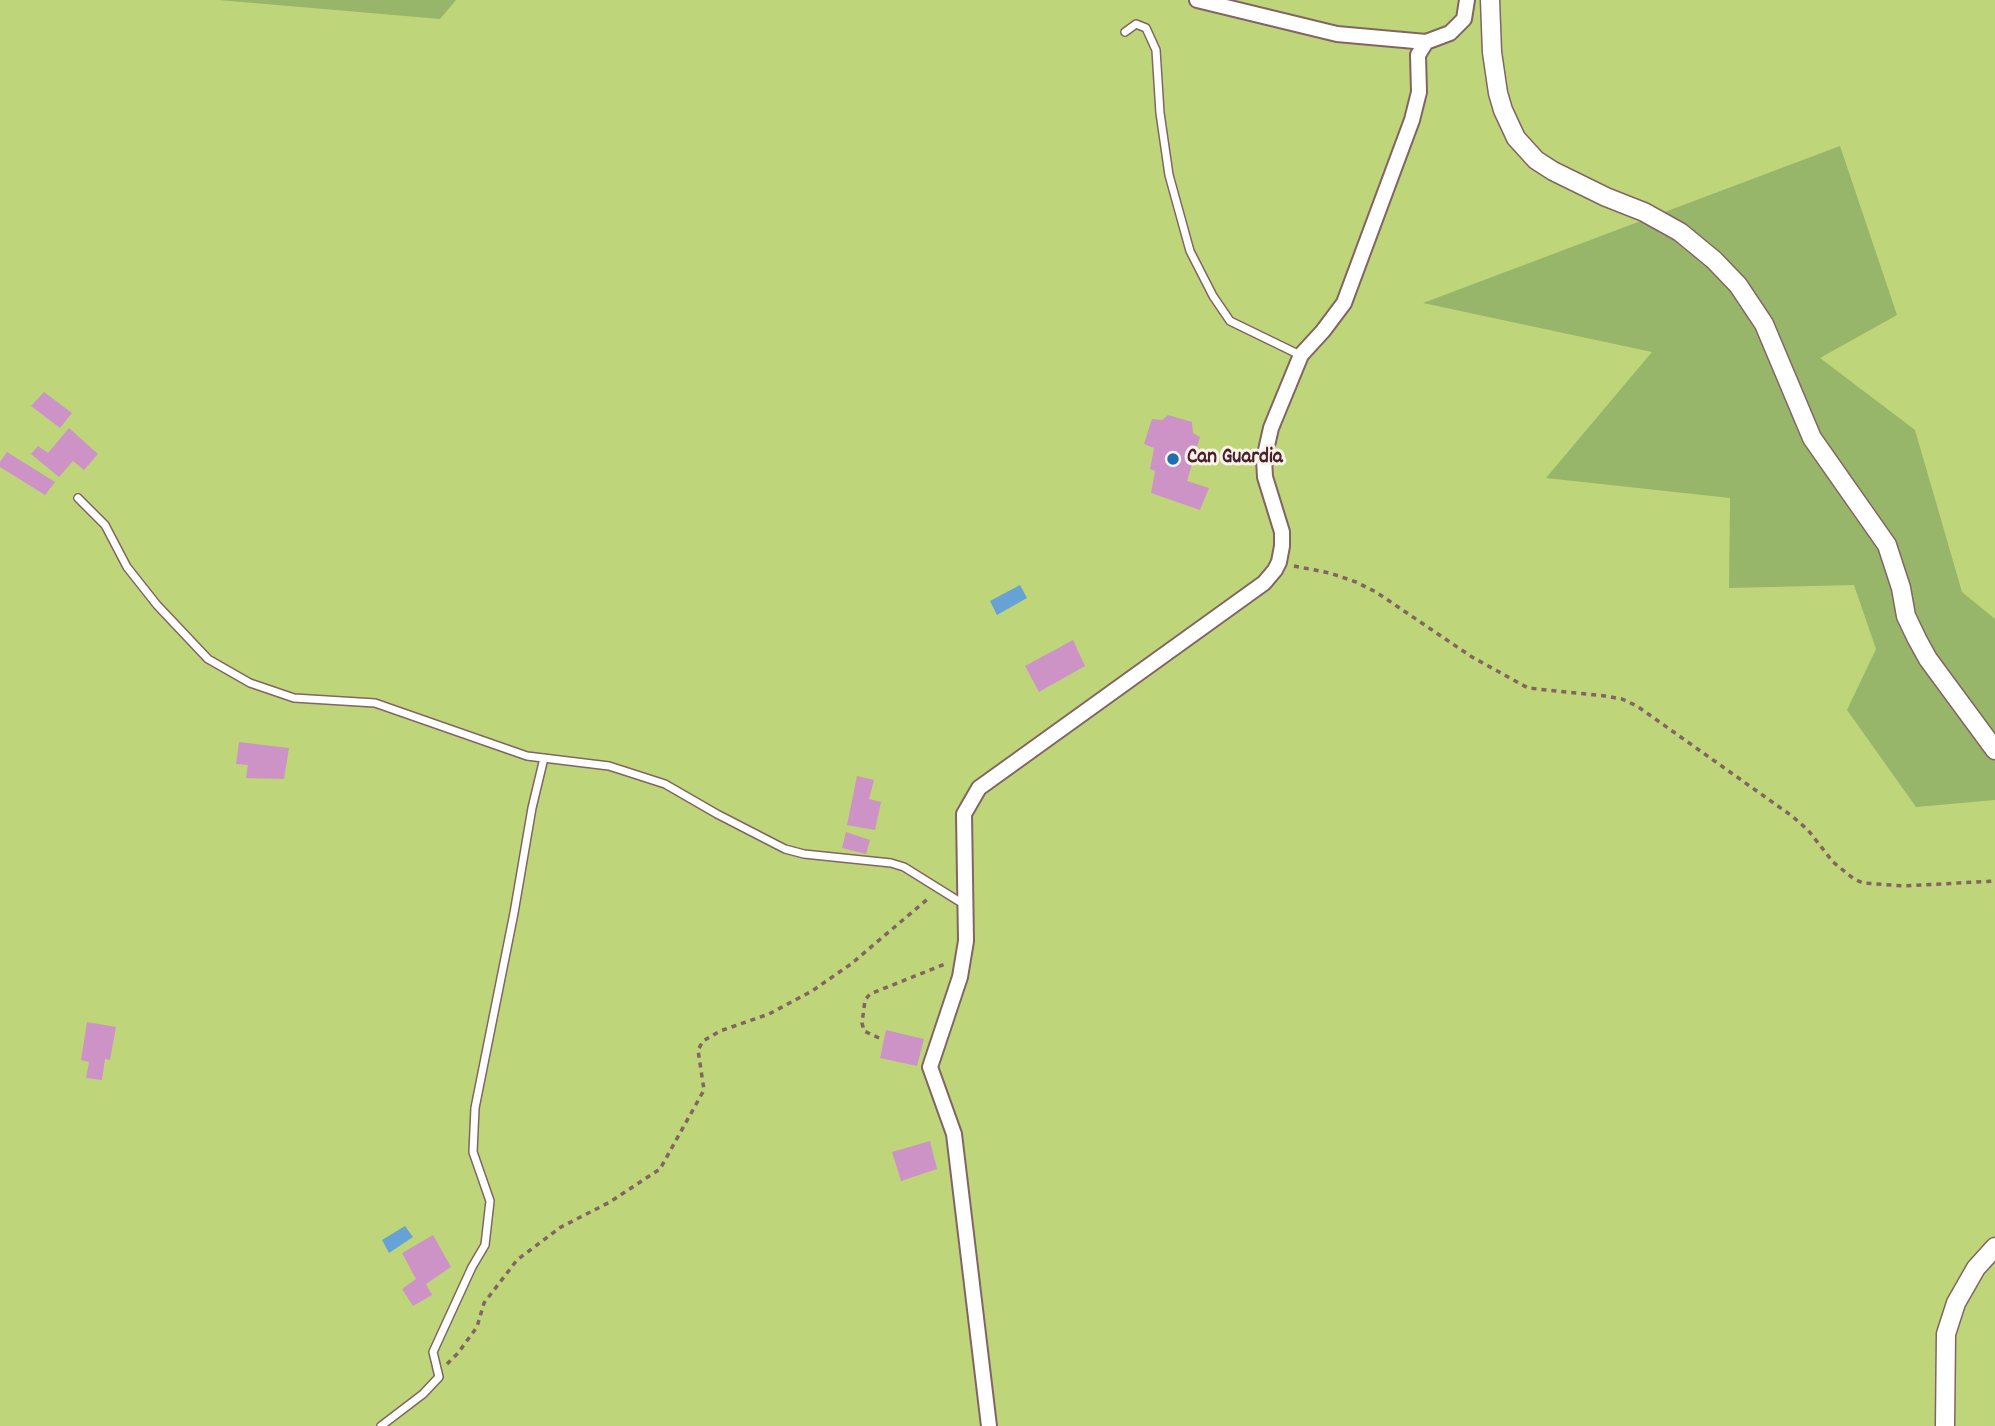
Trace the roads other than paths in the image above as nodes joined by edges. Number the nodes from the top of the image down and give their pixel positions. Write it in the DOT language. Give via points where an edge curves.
graph roads {
  1 [pos="1198,0"];
  2 [pos="1468,0"];
  3 [pos="1490,0"];
  4 [pos="1125,32"];
  5 [pos="1426,42"];
  6 [pos="1301,355"];
  7 [pos="78,498"];
  8 [pos="1995,750"];
  9 [pos="544,758"];
  10 [pos="965,905"];
  11 [pos="1995,1247"];
  12 [pos="381,1426"];
  13 [pos="989,1426"];
  14 [pos="1945,1426"];
  1 -- 5 [label="street" via="1337,34"];
  2 -- 5 [label="street" via="1464,19 1450,33"];
  3 -- 8 [label="street" via="1498,93 1517,138 1553,171 1680,232 1738,285 1763,324 1812,438 1886,545 1916,639"];
  4 -- 6 [label="lane" via="1136,24 1146,28 1156,50 1169,175 1190,251 1213,296 1230,321"];
  5 -- 6 [label="street" via="1418,55 1419,92 1412,120 1344,303"];
  6 -- 10 [label="street" via="1271,428 1264,459 1282,532 1279,562 1264,583 979,788 964,814"];
  7 -- 9 [label="lane" via="105,525 127,567 157,605 208,659 250,683 294,698 375,703 527,757"];
  9 -- 10 [label="lane" via="609,766 665,783 785,849 904,867"];
  9 -- 12 [label="lane" via="475,1108 473,1152 490,1201 485,1245 433,1352 439,1377"];
  10 -- 13 [label="street" via="960,977 930,1067 954,1134"];
  11 -- 14 [label="street" via="1976,1268 1956,1303 1946,1334"];
}
